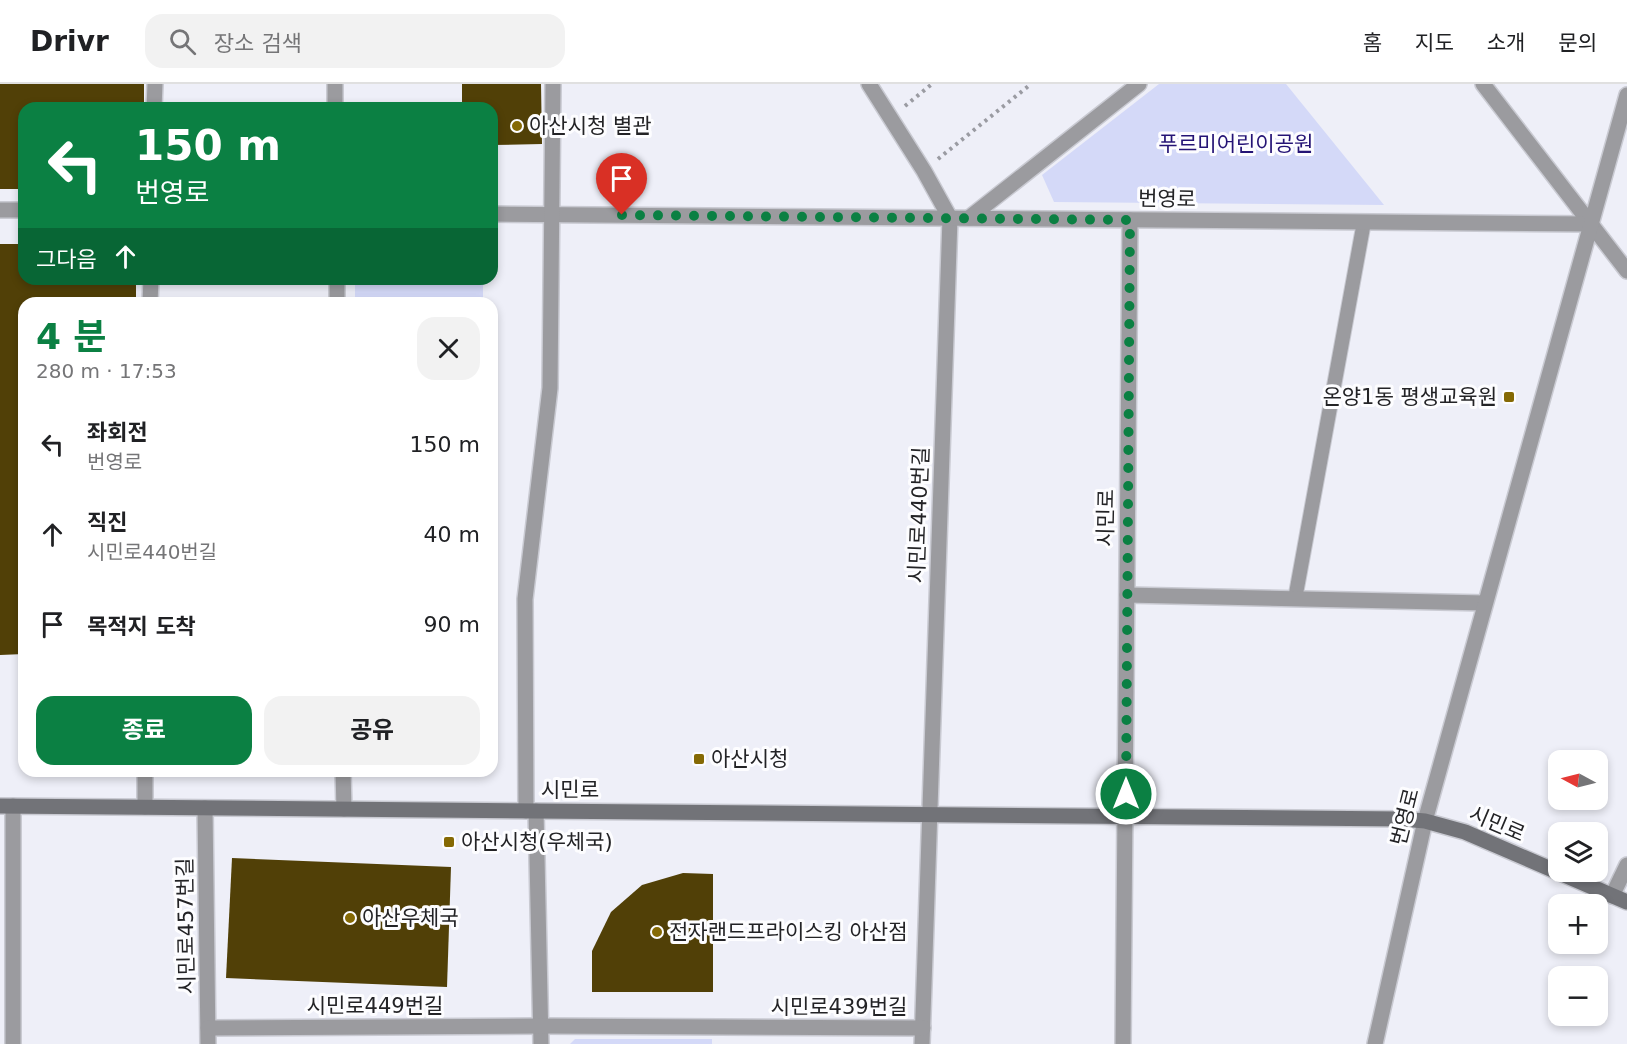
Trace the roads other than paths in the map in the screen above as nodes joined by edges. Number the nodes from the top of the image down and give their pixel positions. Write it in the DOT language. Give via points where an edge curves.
graph roads {
  1 [pos="155,84"];
  2 [pos="335,84"];
  3 [pos="553,84"];
  4 [pos="869,84"];
  5 [pos="1139,84"];
  6 [pos="1483,84"];
  7 [pos="1627,95"];
  8 [pos="154,102"];
  9 [pos="335,102"];
  10 [pos="0,210"];
  11 [pos="18,210"];
  12 [pos="498,214"];
  13 [pos="551,214"];
  14 [pos="950,218"];
  15 [pos="969,218"];
  16 [pos="1130,220"];
  17 [pos="1364,222"];
  18 [pos="1592,224"];
  19 [pos="1627,271"];
  20 [pos="1127,595"];
  21 [pos="1295,599"];
  22 [pos="1485,603"];
  23 [pos="145,777"];
  24 [pos="343,777"];
  25 [pos="7,806"];
  26 [pos="145,807"];
  27 [pos="205,808"];
  28 [pos="344,809"];
  29 [pos="531,811"];
  30 [pos="930,814"];
  31 [pos="1126,816"];
  32 [pos="1425,821"];
  33 [pos="1627,865"];
  34 [pos="1612,896"];
  35 [pos="1627,902"];
  36 [pos="541,1026"];
  37 [pos="208,1028"];
  38 [pos="923,1028"];
  39 [pos="13,1044"];
  40 [pos="208,1044"];
  41 [pos="541,1044"];
  42 [pos="922,1044"];
  43 [pos="1123,1044"];
  44 [pos="1375,1044"];
  1 -- 8 [label="street"];
  2 -- 9 [label="street"];
  3 -- 13 [label="street"];
  4 -- 14 [label="street"];
  5 -- 15 [label="street"];
  6 -- 18 [label="street"];
  7 -- 18 [label="street, 번영로"];
  10 -- 11 [label="street"];
  12 -- 13 [label="street"];
  13 -- 14 [label="street"];
  13 -- 29 [label="street" via="550,388 525,599"];
  14 -- 15 [label="street"];
  14 -- 30 [label="street, 시민로440번길"];
  15 -- 16 [label="street, 번영로"];
  16 -- 17 [label="street, 번영로"];
  16 -- 20 [label="street, 시민로"];
  17 -- 18 [label="street, 번영로"];
  17 -- 21 [label="lane"];
  18 -- 19 [label="street"];
  18 -- 22 [label="street, 번영로"];
  20 -- 21 [label="street"];
  20 -- 31 [label="street, 시민로"];
  21 -- 22 [label="street"];
  22 -- 32 [label="street, 번영로"];
  23 -- 26 [label="street"];
  24 -- 28 [label="street"];
  25 -- 26 [label="main road, 시민로"];
  25 -- 39 [label="street, 시민로"];
  26 -- 27 [label="main road, 시민로"];
  27 -- 28 [label="main road, 시민로"];
  27 -- 37 [label="street, 시민로457번길"];
  28 -- 29 [label="main road, 시민로"];
  29 -- 30 [label="main road, 시민로"];
  29 -- 36 [label="street"];
  30 -- 31 [label="main road, 시민로"];
  30 -- 38 [label="street, 시민로439번길"];
  31 -- 32 [label="main road, 시민로"];
  31 -- 43 [label="street"];
  32 -- 34 [label="main road, 시민로" via="1465,832"];
  32 -- 44 [label="street, 번영로"];
  33 -- 34 [label="street"];
  34 -- 35 [label="main road, 시민로"];
  36 -- 37 [label="street, 시민로449번길"];
  36 -- 38 [label="street, 시민로439번길"];
  36 -- 41 [label="street"];
  37 -- 40 [label="street, 시민로457번길"];
  38 -- 42 [label="street"];
}
